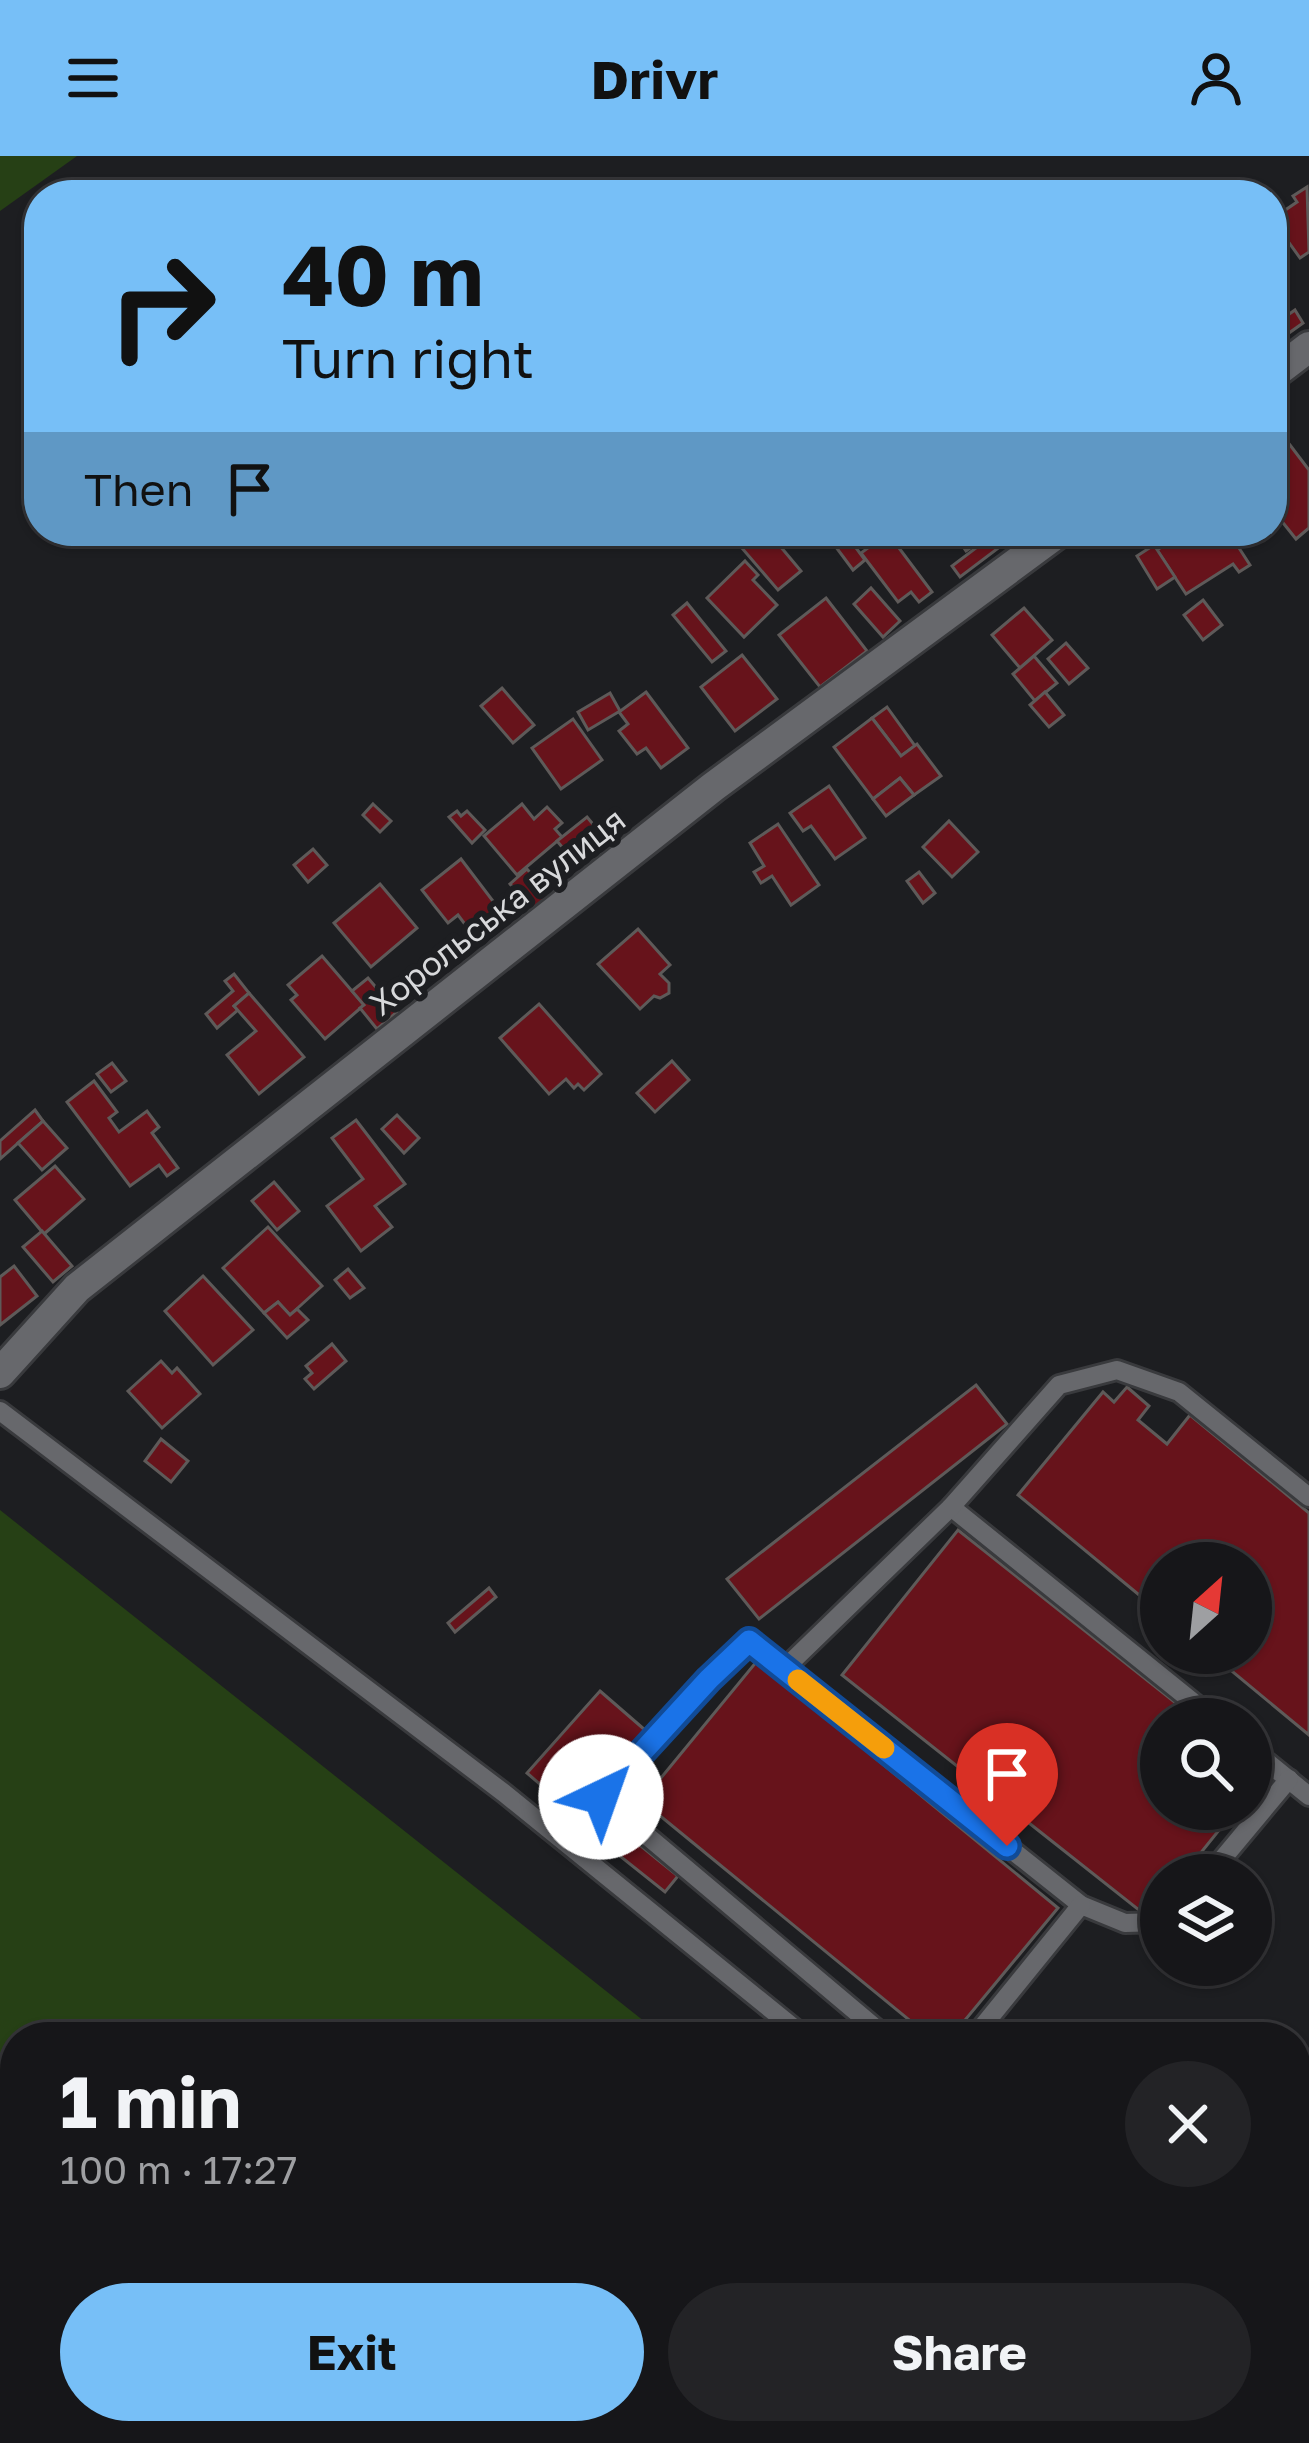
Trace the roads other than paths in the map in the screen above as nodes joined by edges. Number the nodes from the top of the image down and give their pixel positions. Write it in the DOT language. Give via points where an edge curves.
graph roads {
  1 [pos="1040,546"];
  2 [pos="0,1373"];
  3 [pos="0,1411"];
  4 [pos="1309,1497"];
  5 [pos="951,1507"];
  6 [pos="784,1669"];
  7 [pos="1188,1698"];
  8 [pos="1272,1766"];
  9 [pos="1289,1779"];
  10 [pos="1309,1796"];
  11 [pos="1226,1854"];
  12 [pos="1081,1905"];
  13 [pos="1140,1923"];
  14 [pos="786,2022"];
  15 [pos="868,2022"];
  16 [pos="986,2022"];
  1 -- 2 [label="street, Хорольська вулиця" via="713,787 77,1288"];
  3 -- 14 [label="lane" via="504,1793"];
  4 -- 5 [label="lane" via="1179,1392 1117,1370 1059,1385"];
  5 -- 6 [label="lane"];
  5 -- 7 [label="lane"];
  6 -- 12 [label="lane"];
  6 -- 15 [label="lane" via="749,1641 601,1797"];
  8 -- 9 [label="lane"];
  9 -- 10 [label="lane"];
  9 -- 11 [label="lane"];
  12 -- 13 [label="lane"];
  12 -- 16 [label="lane"];
}
